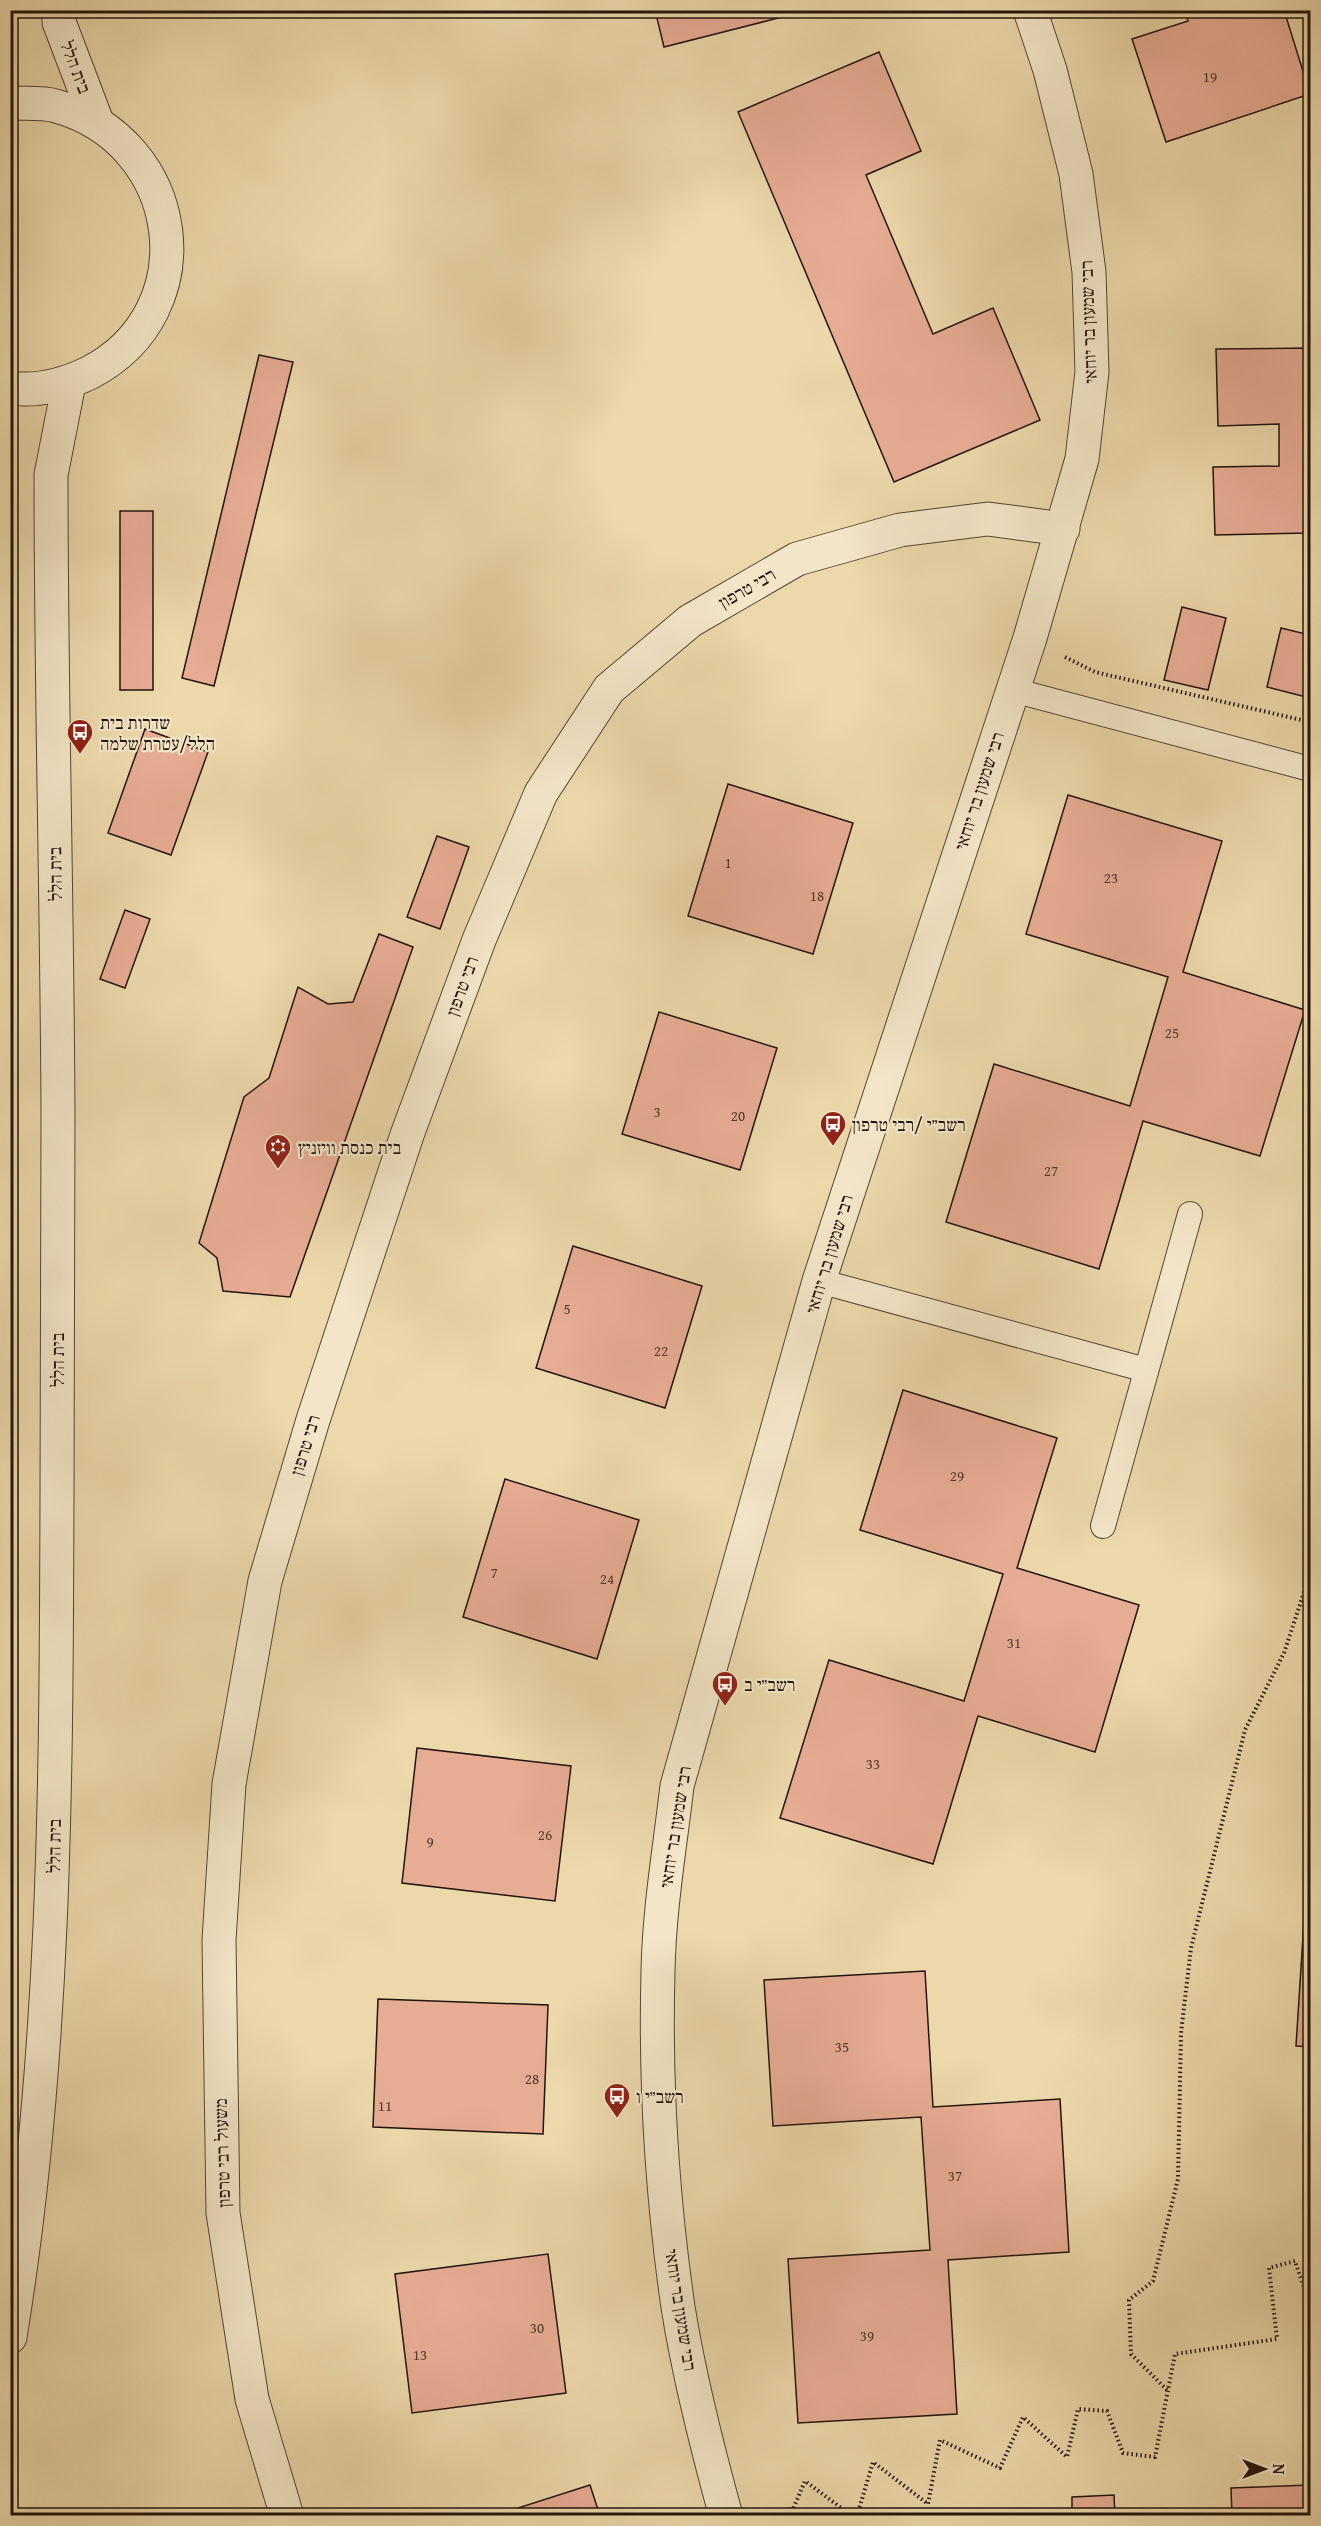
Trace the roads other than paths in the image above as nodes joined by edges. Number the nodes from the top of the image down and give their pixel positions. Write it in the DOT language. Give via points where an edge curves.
graph roads {
  1 [pos="59,10"];
  2 [pos="1030,10"];
  3 [pos="10,103"];
  4 [pos="97,122"];
  5 [pos="69,383"];
  6 [pos="10,388"];
  7 [pos="1063,529"];
  8 [pos="1012,690"];
  9 [pos="1311,769"];
  10 [pos="1191,1214"];
  11 [pos="819,1281"];
  12 [pos="1146,1370"];
  13 [pos="1103,1526"];
  14 [pos="229,1784"];
  15 [pos="10,2337"];
  16 [pos="287,2516"];
  17 [pos="726,2516"];
  1 -- 4 [label="street, בית הלל" via="59,22"];
  2 -- 7 [label="street, רבי שמעון בר יוחאי" via="1050,70 1076,174 1089,272 1092,372 1082,459"];
  3 -- 4 [label="street" via="54,106"];
  4 -- 5 [label="street" via="133,153 158,194 167,239 164,274 142,328 110,362"];
  5 -- 6 [label="street" via="28,390"];
  5 -- 15 [label="street, בית הלל" via="51,475 58,1112 53,1912 24,2255"];
  7 -- 8 [label="street, רבי שמעון בר יוחאי"];
  7 -- 14 [label="street, רבי טרפון" via="988,519 900,530 797,559 690,621 609,689 540,794 479,940 407,1135 327,1373 265,1581"];
  8 -- 9 [label="lane"];
  8 -- 11 [label="street, רבי שמעון בר יוחאי"];
  10 -- 12 [label="lane"];
  11 -- 12 [label="lane"];
  11 -- 17 [label="street, רבי שמעון בר יוחאי" via="677,1786 659,1960 658,2091 672,2255 697,2399"];
  12 -- 13 [label="lane"];
  14 -- 16 [label="street, משעול רבי טרפון" via="219,1940 223,2213 252,2399"];
}
